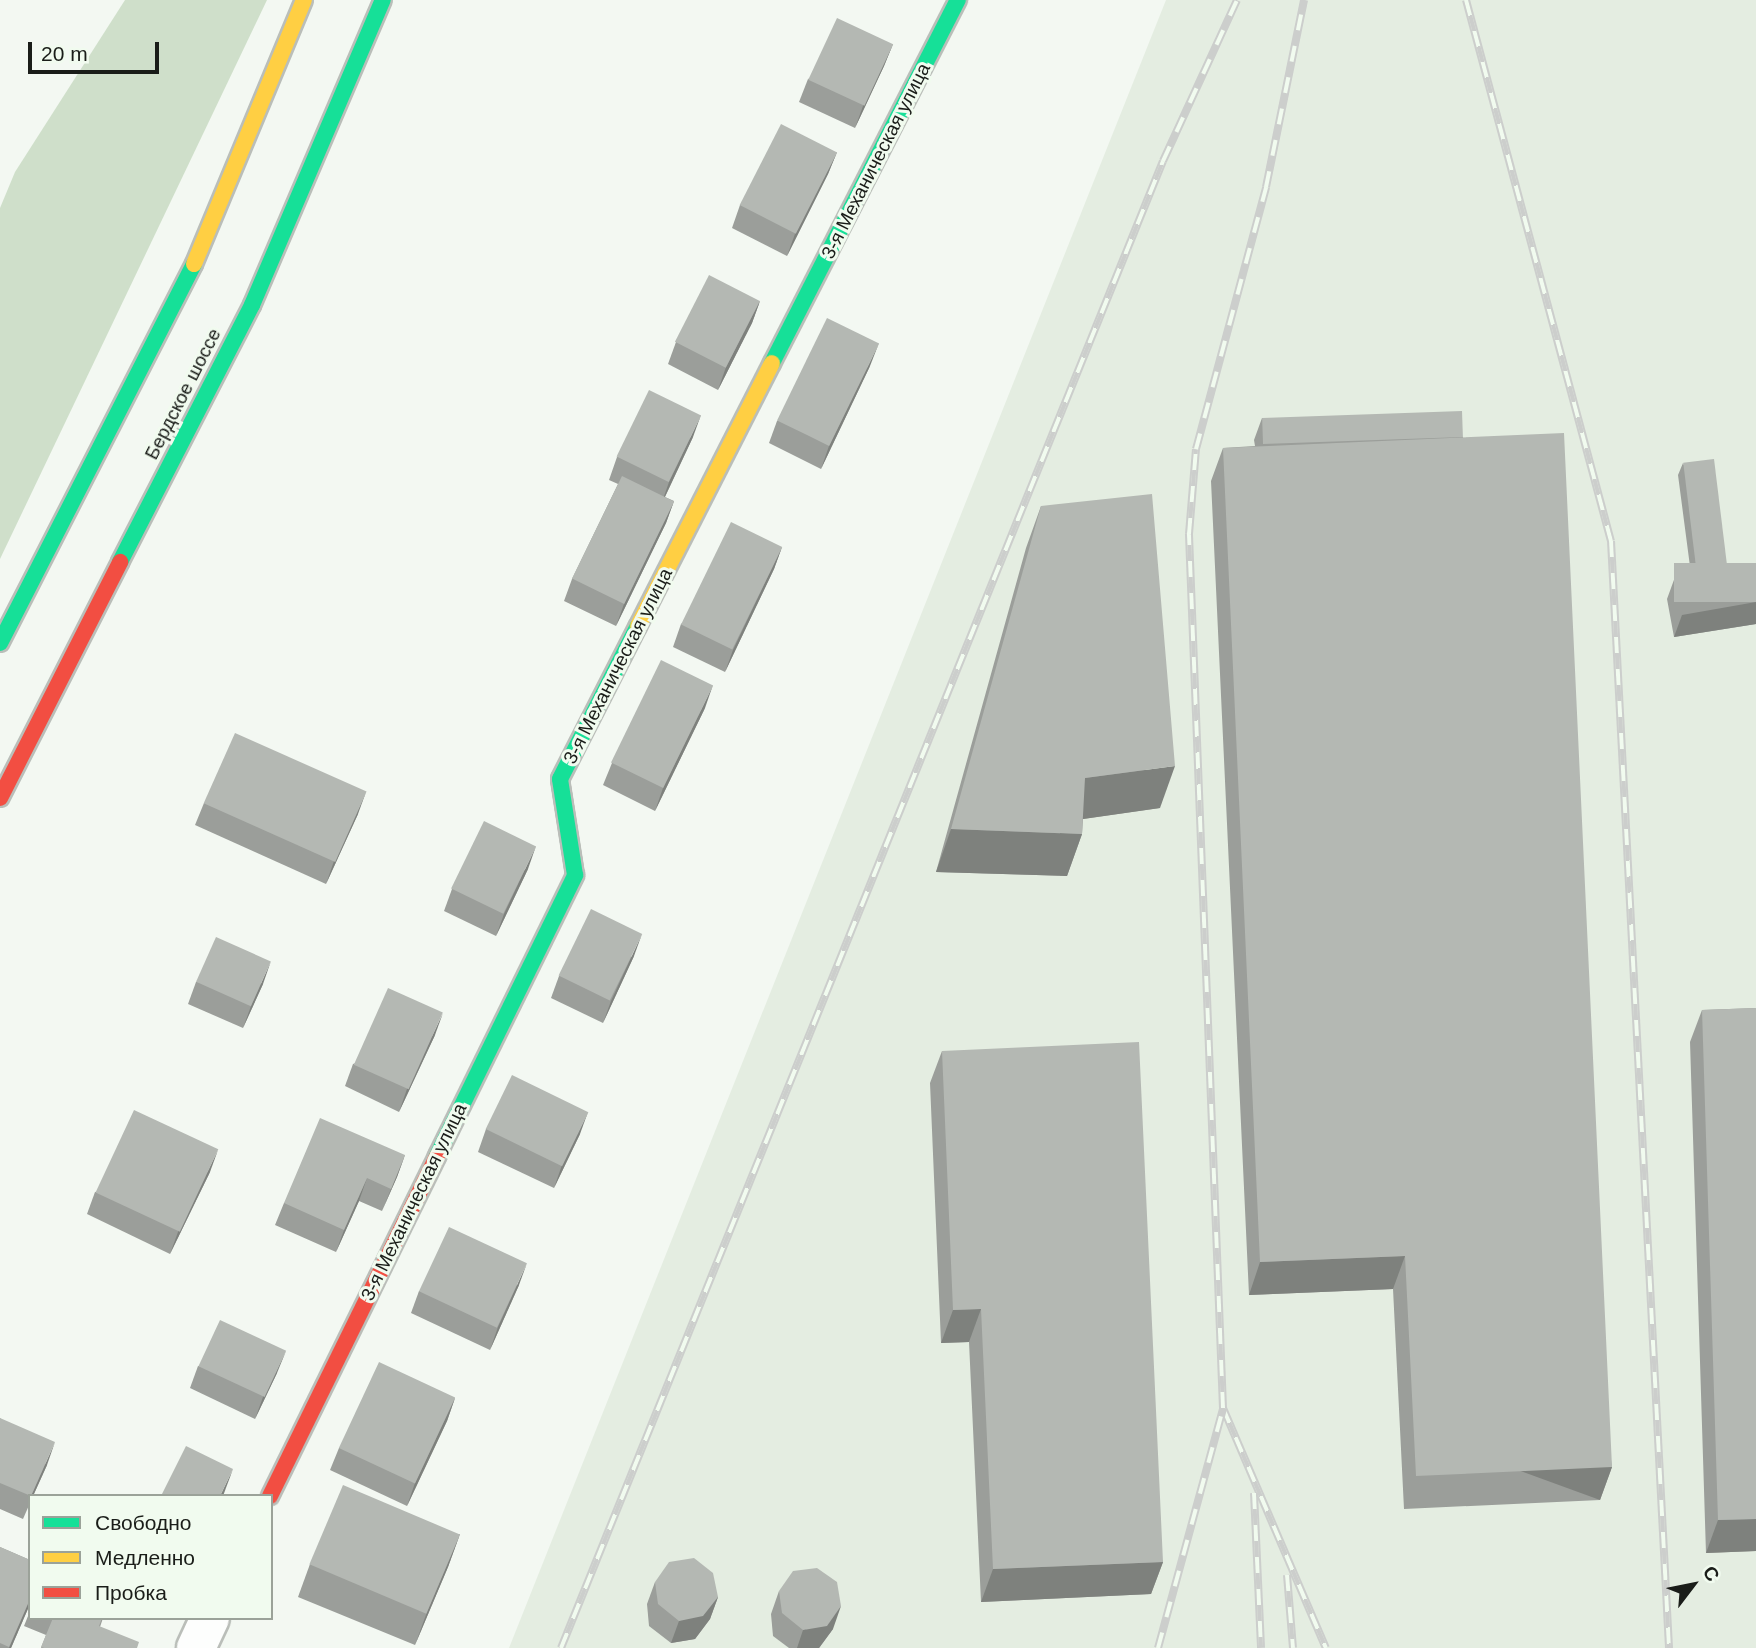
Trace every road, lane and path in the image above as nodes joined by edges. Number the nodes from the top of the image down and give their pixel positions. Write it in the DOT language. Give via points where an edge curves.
graph roads {
  1 [pos="304,0"];
  2 [pos="383,0"];
  3 [pos="958,0"];
  4 [pos="0,643"];
  5 [pos="0,798"];
  6 [pos="271,1494"];
  7 [pos="209,1620"];
  8 [pos="196,1648"];
  1 -- 4 [label="main road" via="192,265"];
  2 -- 5 [label="main road, Бердское шоссе" via="252,305"];
  3 -- 6 [label="main road, 3-я Механическая улица" via="560,779 575,875"];
  7 -- 8 [label="street"];
}
